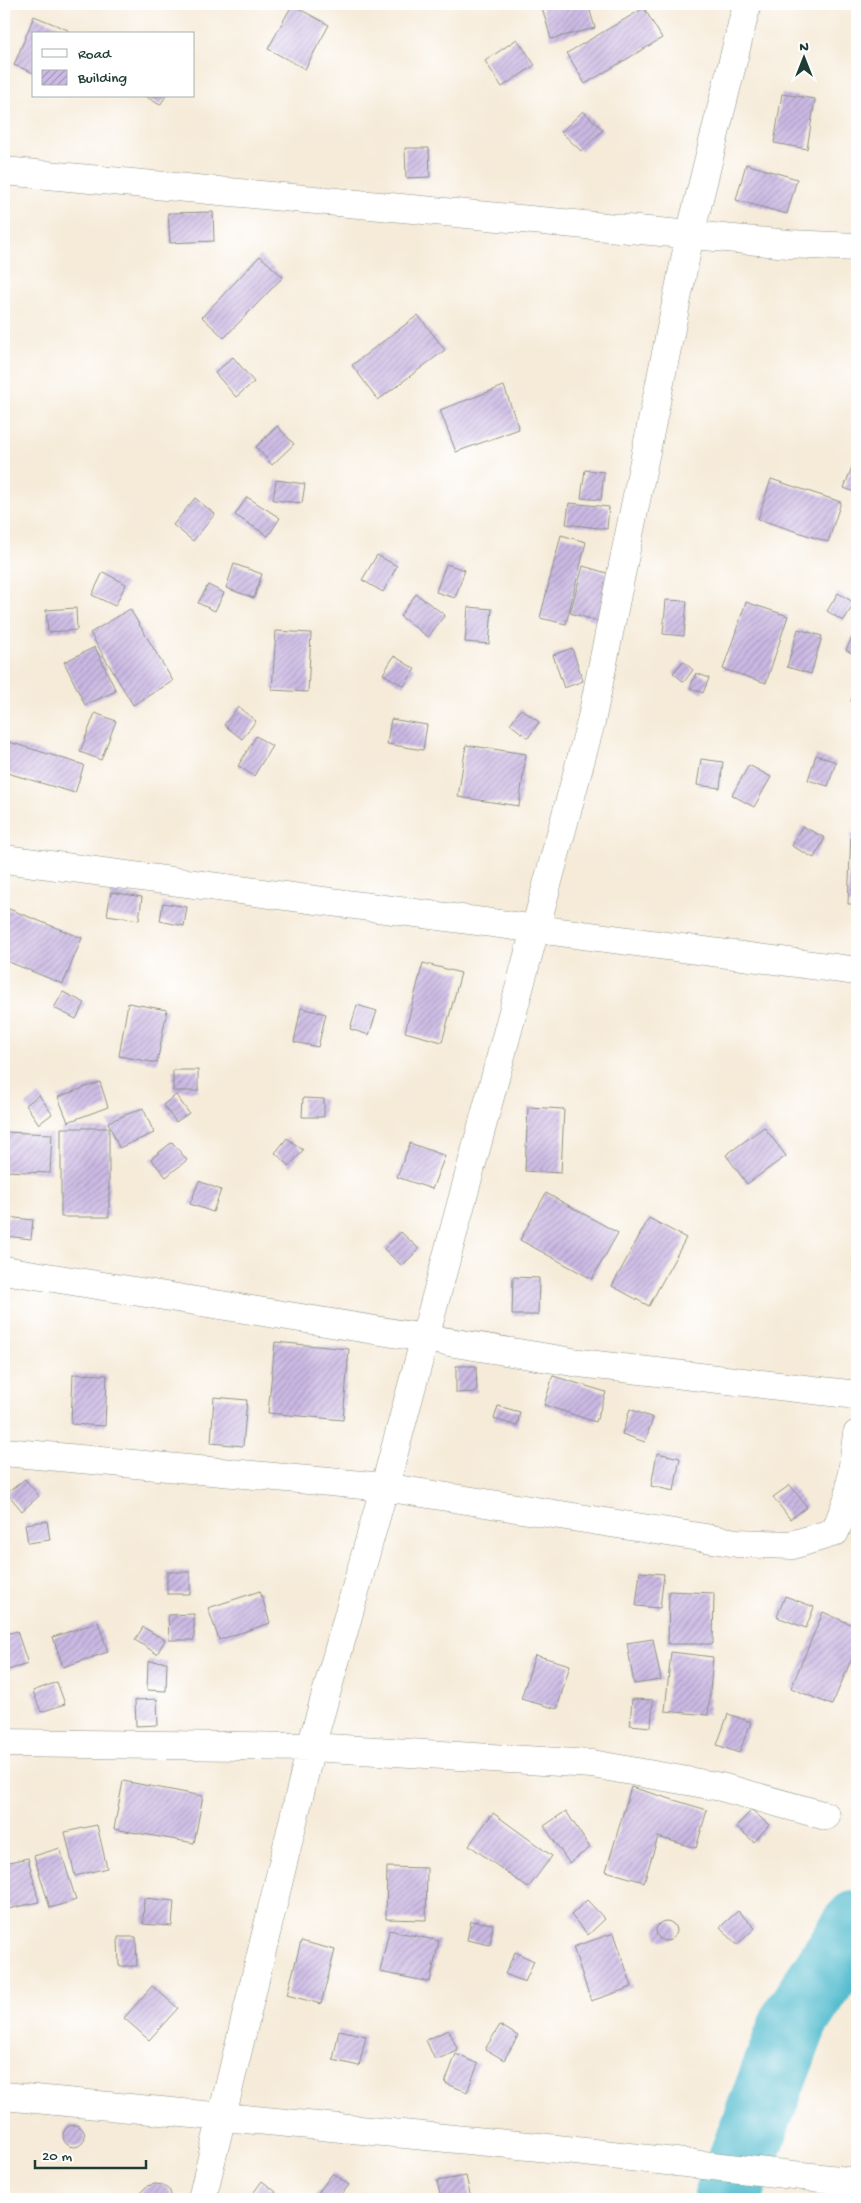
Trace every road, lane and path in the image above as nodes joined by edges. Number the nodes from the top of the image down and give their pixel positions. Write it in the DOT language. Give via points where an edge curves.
graph roads {
  1 [pos="747,4"];
  2 [pos="4,171"];
  3 [pos="690,235"];
  4 [pos="857,247"];
  5 [pos="4,859"];
  6 [pos="535,929"];
  7 [pos="857,971"];
  8 [pos="4,1270"];
  9 [pos="425,1338"];
  10 [pos="857,1395"];
  11 [pos="857,1434"];
  12 [pos="4,1452"];
  13 [pos="384,1487"];
  14 [pos="4,1743"];
  15 [pos="311,1747"];
  16 [pos="826,1816"];
  17 [pos="4,2096"];
  18 [pos="222,2116"];
  19 [pos="857,2182"];
  20 [pos="202,2199"];
  1 -- 3 [label="street"];
  2 -- 3 [label="street"];
  3 -- 4 [label="street"];
  3 -- 6 [label="street" via="591,722"];
  5 -- 6 [label="street"];
  6 -- 7 [label="street"];
  6 -- 9 [label="street"];
  8 -- 9 [label="street"];
  9 -- 10 [label="street" via="579,1363"];
  9 -- 13 [label="street"];
  11 -- 13 [label="street" via="849,1496 835,1532 792,1544 737,1543"];
  12 -- 13 [label="street"];
  13 -- 15 [label="street"];
  14 -- 15 [label="street"];
  15 -- 16 [label="street" via="592,1764 721,1787"];
  15 -- 18 [label="street"];
  17 -- 18 [label="street"];
  18 -- 19 [label="street"];
  18 -- 20 [label="street"];
}
